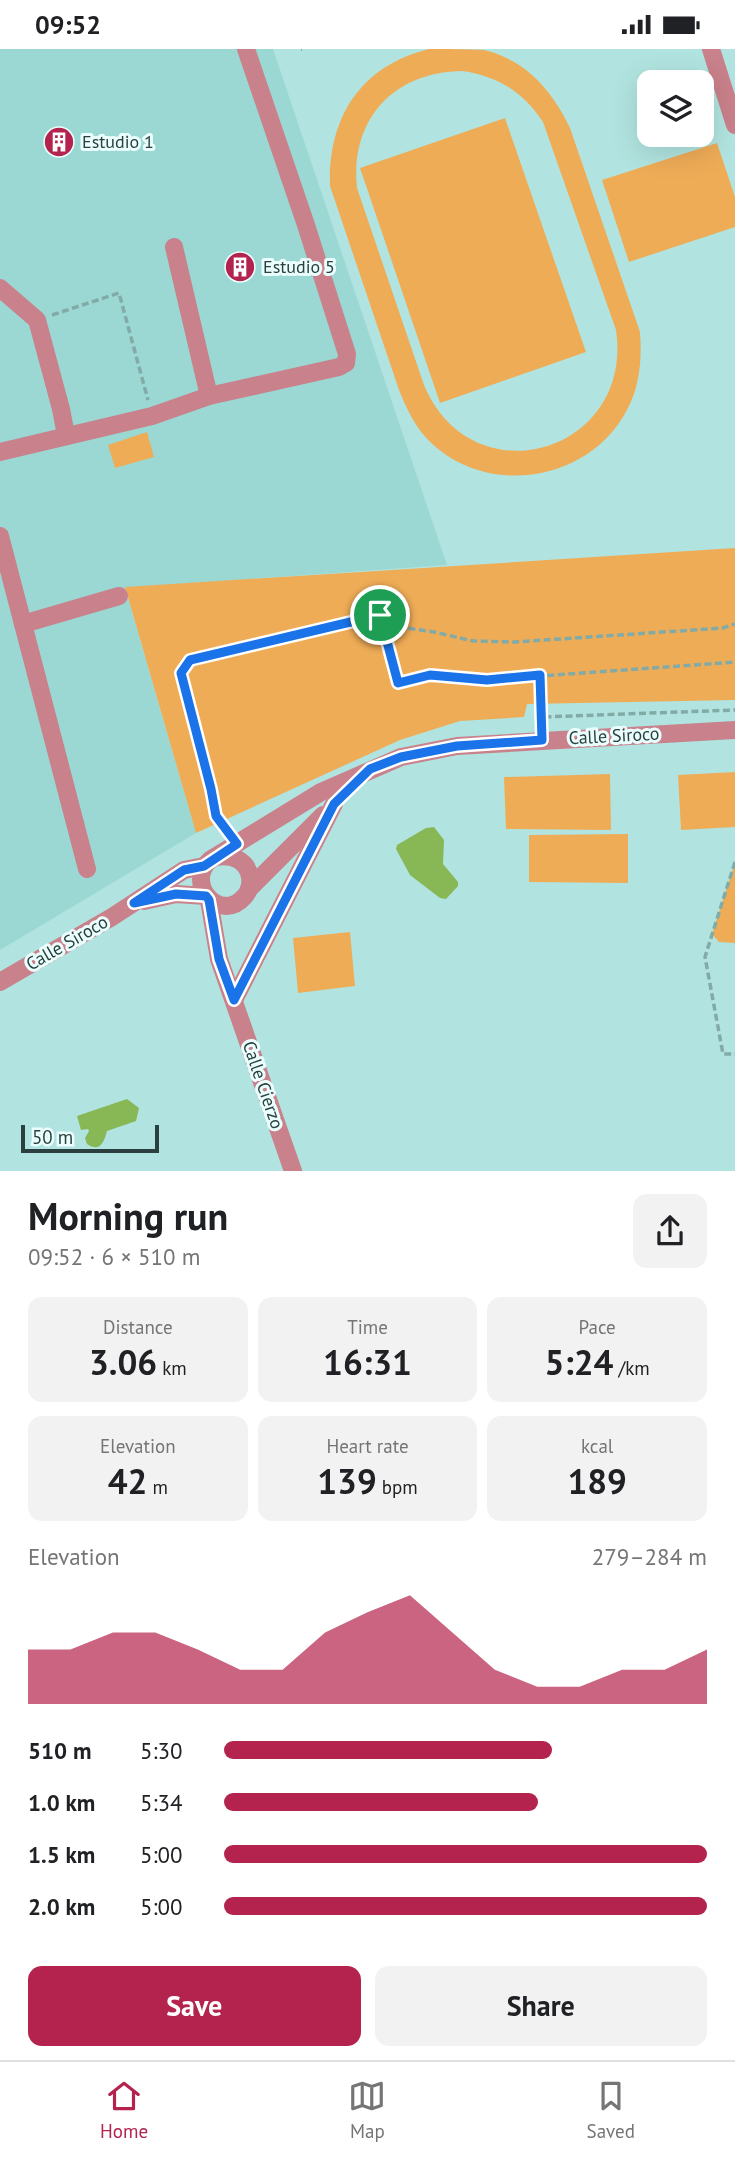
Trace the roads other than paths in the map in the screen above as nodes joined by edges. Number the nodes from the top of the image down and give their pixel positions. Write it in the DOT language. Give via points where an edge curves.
graph roads {
  1 [pos="247,49"];
  2 [pos="711,49"];
  3 [pos="735,125"];
  4 [pos="174,247"];
  5 [pos="0,288"];
  6 [pos="209,396"];
  7 [pos="66,435"];
  8 [pos="0,452"];
  9 [pos="0,536"];
  10 [pos="119,596"];
  11 [pos="23,624"];
  12 [pos="735,730"];
  13 [pos="370,769"];
  14 [pos="334,804"];
  15 [pos="210,862"];
  16 [pos="87,869"];
  17 [pos="249,889"];
  18 [pos="207,898"];
  19 [pos="134,903"];
  20 [pos="0,982"];
  21 [pos="234,1000"];
  22 [pos="293,1171"];
  1 -- 6 [label="street" via="347,354 346,363 339,367"];
  2 -- 3 [label="street"];
  4 -- 6 [label="street"];
  5 -- 7 [label="street" via="37,320"];
  6 -- 7 [label="street" via="152,416"];
  7 -- 8 [label="street"];
  9 -- 11 [label="street"];
  10 -- 11 [label="street"];
  11 -- 16 [label="street"];
  12 -- 13 [label="street, Calle Siroco" via="457,746 401,757"];
  13 -- 14 [label="street, Calle Siroco"];
  13 -- 15 [label="street, Calle Siroco" via="321,792"];
  14 -- 17 [label="street, Calle Siroco"];
  14 -- 21 [label="street"];
  15 -- 17 [label="street" via="232,856 246,866"];
  15 -- 18 [label="street" via="200,881"];
  15 -- 19 [label="street, Calle Siroco" via="184,870"];
  17 -- 18 [label="street" via="229,906"];
  18 -- 19 [label="street, Calle Siroco" via="176,894"];
  18 -- 21 [label="street, Calle Cierzo" via="219,959"];
  19 -- 20 [label="street, Calle Siroco"];
  21 -- 22 [label="street, Calle Cierzo"];
}
